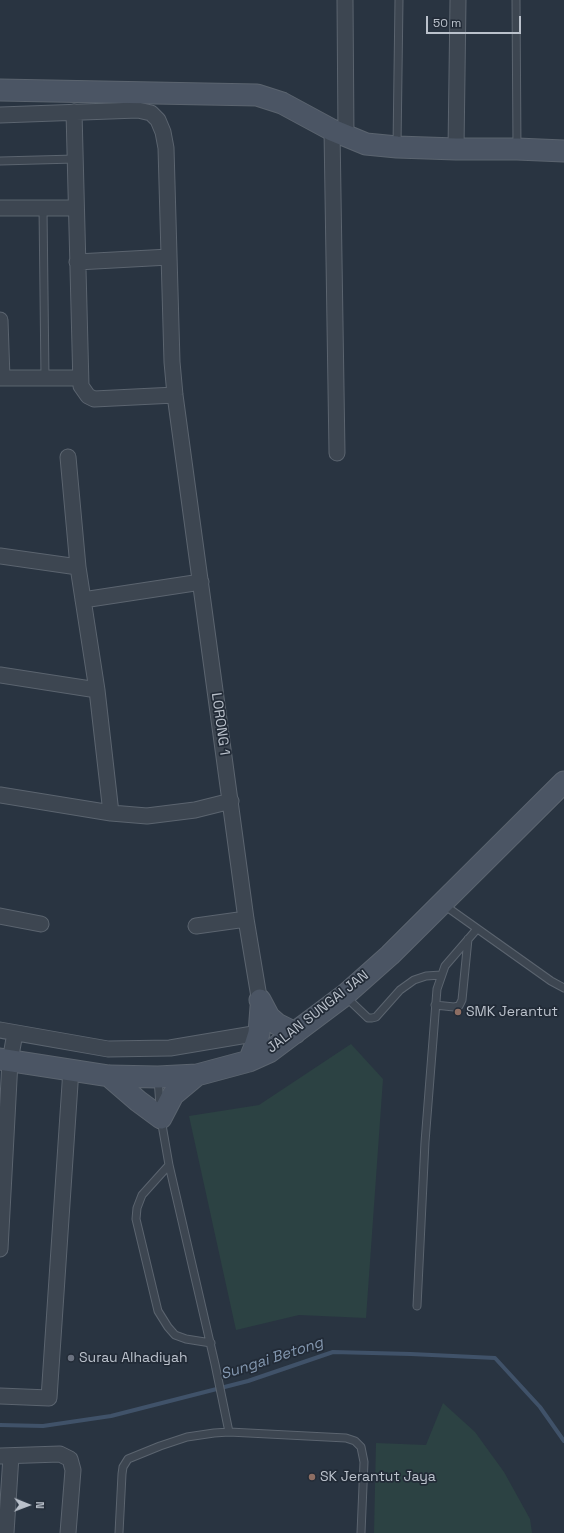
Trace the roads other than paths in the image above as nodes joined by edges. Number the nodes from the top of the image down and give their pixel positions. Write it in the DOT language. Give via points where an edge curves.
graph roads {
  1 [pos="345,0"];
  2 [pos="400,0"];
  3 [pos="458,0"];
  4 [pos="516,0"];
  5 [pos="0,90"];
  6 [pos="74,112"];
  7 [pos="0,115"];
  8 [pos="339,133"];
  9 [pos="397,147"];
  10 [pos="517,149"];
  11 [pos="456,150"];
  12 [pos="564,151"];
  13 [pos="75,159"];
  14 [pos="0,160"];
  15 [pos="0,208"];
  16 [pos="43,208"];
  17 [pos="76,208"];
  18 [pos="169,257"];
  19 [pos="77,262"];
  20 [pos="0,320"];
  21 [pos="1,378"];
  22 [pos="45,378"];
  23 [pos="80,378"];
  24 [pos="175,395"];
  25 [pos="337,453"];
  26 [pos="68,457"];
  27 [pos="0,556"];
  28 [pos="78,567"];
  29 [pos="201,582"];
  30 [pos="83,600"];
  31 [pos="0,674"];
  32 [pos="97,690"];
  33 [pos="564,782"];
  34 [pos="0,795"];
  35 [pos="231,801"];
  36 [pos="111,813"];
  37 [pos="442,904"];
  38 [pos="0,916"];
  39 [pos="246,919"];
  40 [pos="41,924"];
  41 [pos="196,926"];
  42 [pos="477,929"];
  43 [pos="468,939"];
  44 [pos="441,975"];
  45 [pos="564,988"];
  46 [pos="345,995"];
  47 [pos="260,1004"];
  48 [pos="435,1005"];
  49 [pos="0,1030"];
  50 [pos="15,1033"];
  51 [pos="259,1033"];
  52 [pos="295,1033"];
  53 [pos="269,1052"];
  54 [pos="5,1060"];
  55 [pos="249,1061"];
  56 [pos="71,1069"];
  57 [pos="197,1075"];
  58 [pos="109,1076"];
  59 [pos="158,1077"];
  60 [pos="161,1118"];
  61 [pos="169,1165"];
  62 [pos="0,1249"];
  63 [pos="418,1306"];
  64 [pos="210,1343"];
  65 [pos="0,1396"];
  66 [pos="229,1432"];
  67 [pos="6,1456"];
  68 [pos="6,1533"];
  69 [pos="68,1533"];
  70 [pos="119,1533"];
  71 [pos="361,1533"];
  1 -- 8 [label="street"];
  2 -- 9 [label="lane"];
  3 -- 11 [label="street"];
  4 -- 10 [label="lane"];
  5 -- 8 [label="main road" via="257,95 282,103"];
  6 -- 7 [label="street, LORONG 1"];
  6 -- 13 [label="street"];
  6 -- 18 [label="street, LORONG 1" via="138,110 151,112 158,120 166,148"];
  8 -- 9 [label="main road" via="366,144"];
  8 -- 25 [label="street"];
  9 -- 11 [label="main road"];
  10 -- 11 [label="main road"];
  10 -- 12 [label="main road"];
  13 -- 14 [label="lane"];
  13 -- 17 [label="street"];
  15 -- 16 [label="street"];
  16 -- 17 [label="street"];
  16 -- 22 [label="lane"];
  17 -- 19 [label="street"];
  18 -- 19 [label="street"];
  18 -- 24 [label="street, LORONG 1"];
  19 -- 23 [label="street"];
  20 -- 21 [label="street"];
  21 -- 22 [label="street"];
  22 -- 23 [label="street"];
  23 -- 24 [label="street" via="84,392 94,399"];
  24 -- 29 [label="street, LORONG 1"];
  26 -- 28 [label="street"];
  27 -- 28 [label="street"];
  28 -- 30 [label="street"];
  29 -- 30 [label="street"];
  29 -- 35 [label="street, LORONG 1"];
  30 -- 32 [label="street"];
  31 -- 32 [label="street"];
  32 -- 36 [label="street"];
  33 -- 37 [label="main road, JALAN SUNGAI JAN"];
  34 -- 36 [label="street"];
  35 -- 36 [label="street" via="172,814 147,816"];
  35 -- 39 [label="street, LORONG 1"];
  37 -- 42 [label="lane"];
  37 -- 46 [label="main road, JALAN SUNGAI JAN"];
  38 -- 40 [label="street"];
  39 -- 41 [label="street"];
  39 -- 47 [label="street, LORONG 1"];
  42 -- 43 [label="lane"];
  42 -- 45 [label="lane"];
  43 -- 44 [label="lane" via="445,966"];
  43 -- 48 [label="lane" via="462,1000 459,1006"];
  44 -- 46 [label="lane" via="414,980 372,1018 368,1018"];
  44 -- 48 [label="lane"];
  46 -- 52 [label="main road, JALAN SUNGAI JAN"];
  47 -- 51 [label="main road"];
  47 -- 52 [label="main road" via="277,1024"];
  47 -- 53 [label="street, LORONG 1"];
  48 -- 63 [label="lane" via="425,1142"];
  49 -- 50 [label="street"];
  50 -- 51 [label="street" via="116,1049 170,1048"];
  50 -- 54 [label="street"];
  51 -- 55 [label="main road"];
  52 -- 53 [label="main road, JALAN SUNGAI JAN"];
  53 -- 55 [label="main road, JALAN SUNGAI JAN"];
  54 -- 56 [label="main road, JALAN SUNGAI JAN"];
  54 -- 62 [label="street"];
  55 -- 57 [label="main road, JALAN SUNGAI JAN"];
  56 -- 58 [label="main road, JALAN SUNGAI JAN"];
  56 -- 65 [label="street" via="50,1398"];
  57 -- 59 [label="main road, JALAN SUNGAI JAN"];
  57 -- 60 [label="main road" via="173,1095"];
  58 -- 59 [label="main road, JALAN SUNGAI JAN"];
  58 -- 60 [label="main road"];
  59 -- 60 [label="lane"];
  60 -- 61 [label="lane"];
  61 -- 64 [label="lane"];
  61 -- 64 [label="lane" via="142,1196 136,1219 158,1311 175,1335"];
  64 -- 66 [label="lane"];
  66 -- 70 [label="lane" via="188,1437 128,1459 122,1474"];
  66 -- 71 [label="lane" via="346,1438 355,1441 361,1447 364,1462"];
  67 -- 68 [label="street"];
  67 -- 69 [label="street" via="60,1454 70,1459 73,1470"];
}
